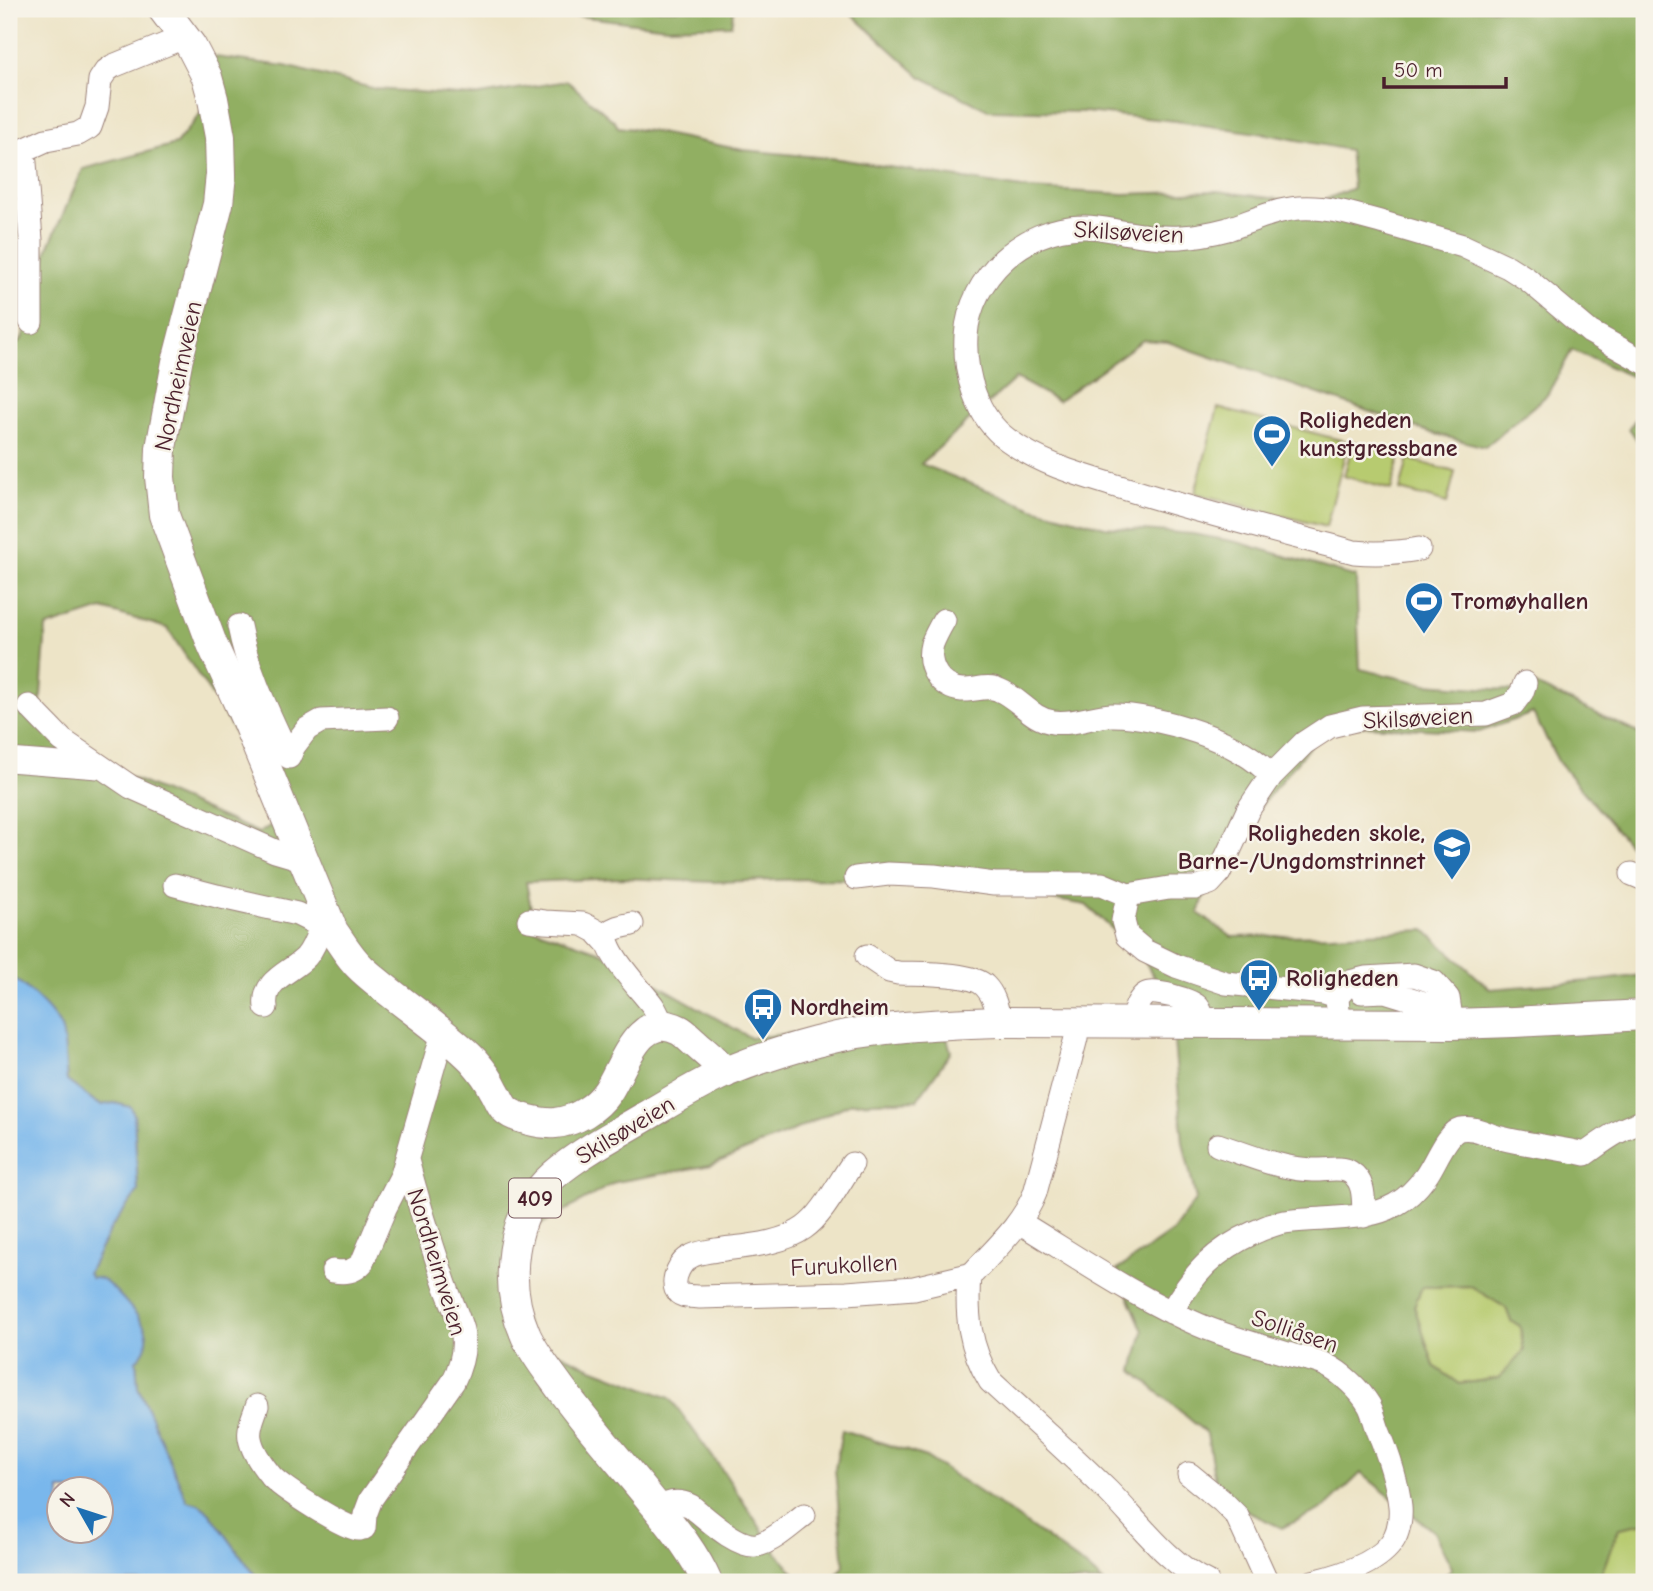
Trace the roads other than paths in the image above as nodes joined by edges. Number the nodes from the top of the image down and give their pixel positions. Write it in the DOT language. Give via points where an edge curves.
graph roads {
  1 [pos="163,9"];
  2 [pos="184,37"];
  3 [pos="16,146"];
  4 [pos="32,322"];
  5 [pos="1644,362"];
  6 [pos="1419,549"];
  7 [pos="944,620"];
  8 [pos="239,626"];
  9 [pos="1525,683"];
  10 [pos="29,706"];
  11 [pos="387,718"];
  12 [pos="9,760"];
  13 [pos="101,768"];
  14 [pos="1271,776"];
  15 [pos="302,859"];
  16 [pos="856,878"];
  17 [pos="175,885"];
  18 [pos="1128,895"];
  19 [pos="529,920"];
  20 [pos="632,924"];
  21 [pos="327,929"];
  22 [pos="606,942"];
  23 [pos="867,956"];
  24 [pos="266,1007"];
  25 [pos="1643,1009"];
  26 [pos="1338,1011"];
  27 [pos="1451,1017"];
  28 [pos="1000,1022"];
  29 [pos="1077,1023"];
  30 [pos="662,1026"];
  31 [pos="443,1033"];
  32 [pos="696,1044"];
  33 [pos="725,1073"];
  34 [pos="696,1087"];
  35 [pos="1644,1122"];
  36 [pos="1218,1145"];
  37 [pos="407,1160"];
  38 [pos="852,1164"];
  39 [pos="1364,1216"];
  40 [pos="1019,1223"];
  41 [pos="333,1271"];
  42 [pos="969,1275"];
  43 [pos="1171,1312"];
  44 [pos="257,1406"];
  45 [pos="1189,1474"];
  46 [pos="658,1509"];
  47 [pos="804,1515"];
  48 [pos="707,1582"];
  49 [pos="1207,1582"];
  50 [pos="1267,1582"];
  51 [pos="1312,1582"];
  1 -- 2 [label="main road, Nordheimveien"];
  2 -- 3 [label="street" via="106,71 87,129"];
  2 -- 15 [label="main road, Nordheimveien" via="207,77 213,99 221,174 218,204 160,448 164,514 212,644"];
  3 -- 4 [label="street" via="31,240"];
  5 -- 6 [label="street, Skilsøveien" via="1590,332 1527,279 1478,252 1330,210 1282,211 1227,229 1181,237 1062,229 1010,253 983,283 967,326 968,373 981,408 1004,438 1018,447 1129,490 1354,552"];
  7 -- 14 [label="street" via="931,656 937,677 946,686 999,689 1034,715 1055,723 1119,715 1172,723 1216,739 1254,760"];
  8 -- 11 [label="street" via="254,682 289,757 307,729 321,721"];
  9 -- 14 [label="street, Skilsøveien" via="1513,704 1486,714 1363,718 1330,726 1304,743"];
  10 -- 13 [label="street" via="62,740"];
  12 -- 13 [label="street"];
  13 -- 15 [label="street" via="131,787"];
  14 -- 18 [label="street, Skilsøveien" via="1210,883"];
  15 -- 21 [label="main road, Nordheimveien"];
  16 -- 18 [label="street, Skilsøveien" via="888,874 994,884 1102,884"];
  17 -- 21 [label="street" via="297,914"];
  18 -- 26 [label="street, Skilsøveien" via="1123,921 1127,936 1145,951 1226,983 1324,993"];
  19 -- 22 [label="street" via="583,924"];
  20 -- 22 [label="street" via="611,930"];
  21 -- 24 [label="street" via="308,955 269,987"];
  21 -- 31 [label="main road, Nordheimveien" via="362,969"];
  22 -- 30 [label="street" via="653,1005"];
  23 -- 28 [label="street" via="898,973 973,978 986,986"];
  25 -- 27 [label="main road, Skilsøveien / 409" via="1527,1022"];
  26 -- 27 [label="main road, Skilsøveien / 409"];
  26 -- 27 [label="street" via="1349,982 1415,975 1434,982 1448,998"];
  26 -- 29 [label="main road, Skilsøveien / 409" via="1203,1023"];
  28 -- 29 [label="main road, Skilsøveien / 409"];
  28 -- 33 [label="main road, Skilsøveien / 409" via="875,1031 768,1056"];
  29 -- 40 [label="street" via="1035,1193"];
  30 -- 31 [label="main road, Nordheimveien" via="643,1033 596,1105 554,1123 541,1123 505,1109 474,1061"];
  30 -- 32 [label="main road" via="677,1029"];
  31 -- 37 [label="street, Nordheimveien"];
  32 -- 33 [label="main road"];
  32 -- 34 [label="main road"];
  33 -- 34 [label="main road, Skilsøveien / 409"];
  34 -- 46 [label="main road, Skilsøveien / 409" via="553,1176 524,1216 513,1262 518,1312 536,1354"];
  35 -- 39 [label="street" via="1614,1133 1586,1154 1471,1128 1457,1130 1418,1187 1401,1202"];
  36 -- 39 [label="street" via="1311,1171 1349,1172 1361,1183"];
  37 -- 41 [label="street, Nordheimveien" via="362,1263 356,1270"];
  37 -- 44 [label="street, Nordheimveien" via="462,1331 463,1352 453,1382 371,1499 364,1528 351,1528 312,1507 271,1476 249,1436"];
  38 -- 42 [label="street, Furukollen" via="806,1227 792,1236 690,1256 677,1273 677,1291 700,1297 848,1293 914,1288"];
  39 -- 43 [label="street" via="1284,1222 1237,1241 1198,1271"];
  40 -- 42 [label="street"];
  40 -- 43 [label="street, Solliåsen"];
  42 -- 49 [label="street" via="971,1337 990,1381 1170,1556"];
  43 -- 51 [label="street, Solliåsen" via="1200,1326 1327,1365 1351,1383 1369,1406 1391,1461 1400,1508 1398,1528 1394,1539 1372,1560"];
  45 -- 50 [label="street" via="1237,1516"];
  46 -- 47 [label="street" via="670,1502 684,1503 729,1536 751,1545 782,1532"];
  46 -- 48 [label="main road, Skilsøveien / 409" via="690,1550"];
}
